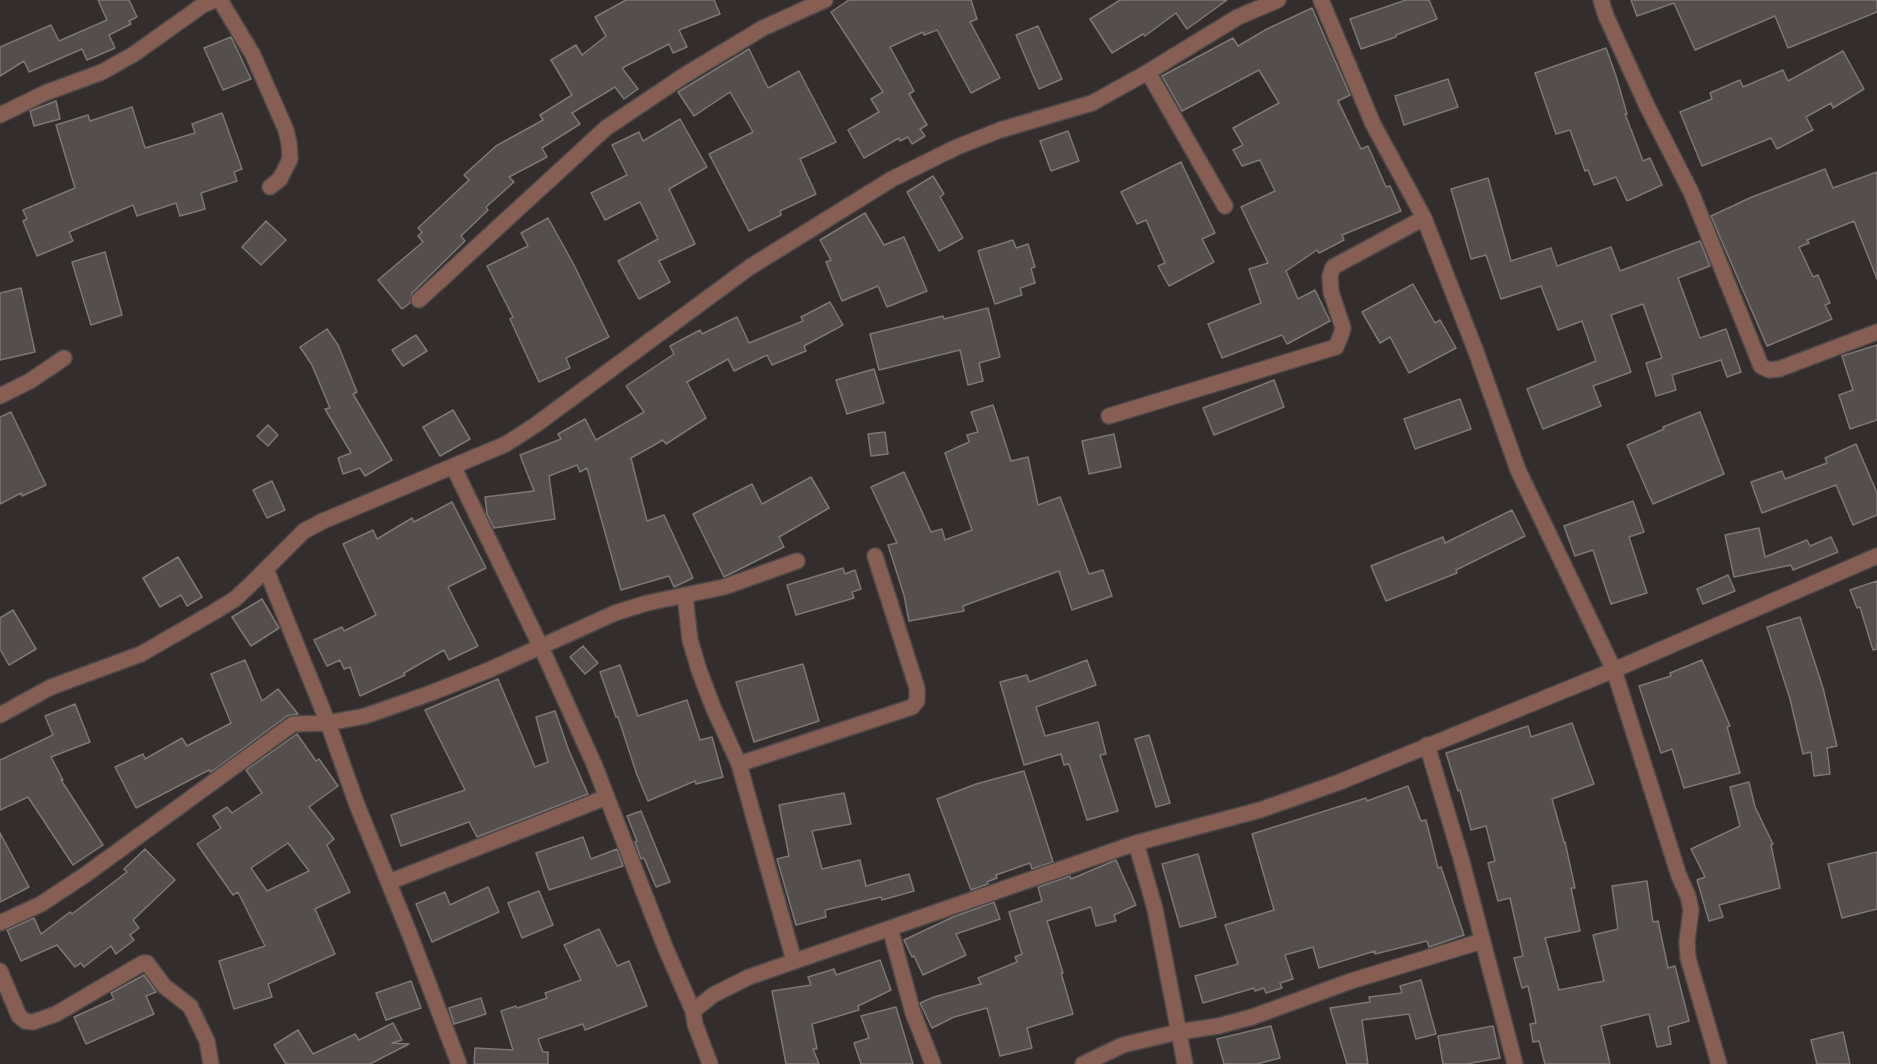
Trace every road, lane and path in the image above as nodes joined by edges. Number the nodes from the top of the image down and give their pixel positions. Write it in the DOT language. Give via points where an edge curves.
graph roads {
  1 [pos="215,0"];
  2 [pos="220,0"];
  3 [pos="825,0"];
  4 [pos="1278,0"];
  5 [pos="1321,0"];
  6 [pos="1601,0"];
  7 [pos="1148,72"];
  8 [pos="0,115"];
  9 [pos="270,187"];
  10 [pos="1226,206"];
  11 [pos="1424,218"];
  12 [pos="419,300"];
  13 [pos="1877,332"];
  14 [pos="64,358"];
  15 [pos="0,396"];
  16 [pos="1108,416"];
  17 [pos="453,466"];
  18 [pos="875,556"];
  19 [pos="1877,556"];
  20 [pos="797,561"];
  21 [pos="266,569"];
  22 [pos="685,596"];
  23 [pos="541,647"];
  24 [pos="1614,670"];
  25 [pos="0,715"];
  26 [pos="328,723"];
  27 [pos="1427,745"];
  28 [pos="739,764"];
  29 [pos="607,797"];
  30 [pos="1136,843"];
  31 [pos="389,882"];
  32 [pos="0,923"];
  33 [pos="890,928"];
  34 [pos="1482,941"];
  35 [pos="794,960"];
  36 [pos="0,971"];
  37 [pos="693,1011"];
  38 [pos="1178,1032"];
  39 [pos="211,1064"];
  40 [pos="459,1064"];
  41 [pos="710,1064"];
  42 [pos="933,1064"];
  43 [pos="1083,1064"];
  44 [pos="1185,1064"];
  45 [pos="1515,1064"];
  46 [pos="1719,1064"];
  1 -- 8 [label="street" via="102,72"];
  2 -- 9 [label="street" via="253,55 286,130 290,159 280,180"];
  3 -- 12 [label="street" via="763,28 606,128"];
  4 -- 7 [label="street" via="1238,17"];
  5 -- 11 [label="street" via="1373,124"];
  6 -- 13 [label="street" via="1647,106 1691,192 1761,366 1779,369"];
  7 -- 10 [label="street"];
  7 -- 17 [label="street" via="1092,103 1000,130 892,179 750,267 534,426 506,444"];
  11 -- 16 [label="street" via="1333,267 1329,276 1331,292 1342,327 1336,347"];
  11 -- 24 [label="street" via="1476,348 1518,470"];
  14 -- 15 [label="street"];
  17 -- 21 [label="street" via="304,531"];
  17 -- 23 [label="street"];
  18 -- 28 [label="street" via="917,688 917,701 912,707"];
  19 -- 24 [label="street"];
  20 -- 22 [label="street" via="724,587"];
  21 -- 25 [label="street" via="235,598 141,654 51,687"];
  21 -- 26 [label="street"];
  22 -- 23 [label="street" via="615,614"];
  22 -- 28 [label="street" via="690,640 699,670"];
  23 -- 26 [label="street" via="431,693 365,716"];
  23 -- 29 [label="street"];
  24 -- 27 [label="street"];
  24 -- 46 [label="street" via="1688,896 1688,958"];
  26 -- 31 [label="street"];
  26 -- 32 [label="street" via="293,724 93,869 41,904"];
  27 -- 30 [label="street" via="1260,810"];
  27 -- 34 [label="street"];
  28 -- 35 [label="street"];
  29 -- 31 [label="street"];
  29 -- 37 [label="street"];
  30 -- 33 [label="street"];
  30 -- 38 [label="street" via="1155,909"];
  31 -- 40 [label="street"];
  33 -- 35 [label="street"];
  33 -- 42 [label="street" via="913,1013"];
  34 -- 38 [label="street" via="1351,981 1252,1017"];
  34 -- 45 [label="street"];
  35 -- 37 [label="street" via="713,995"];
  36 -- 39 [label="street" via="19,1016 33,1022 56,1014 147,963 164,986 190,1006 207,1041"];
  37 -- 41 [label="street" via="694,1024"];
  38 -- 43 [label="street" via="1123,1045"];
  38 -- 44 [label="street"];
}
